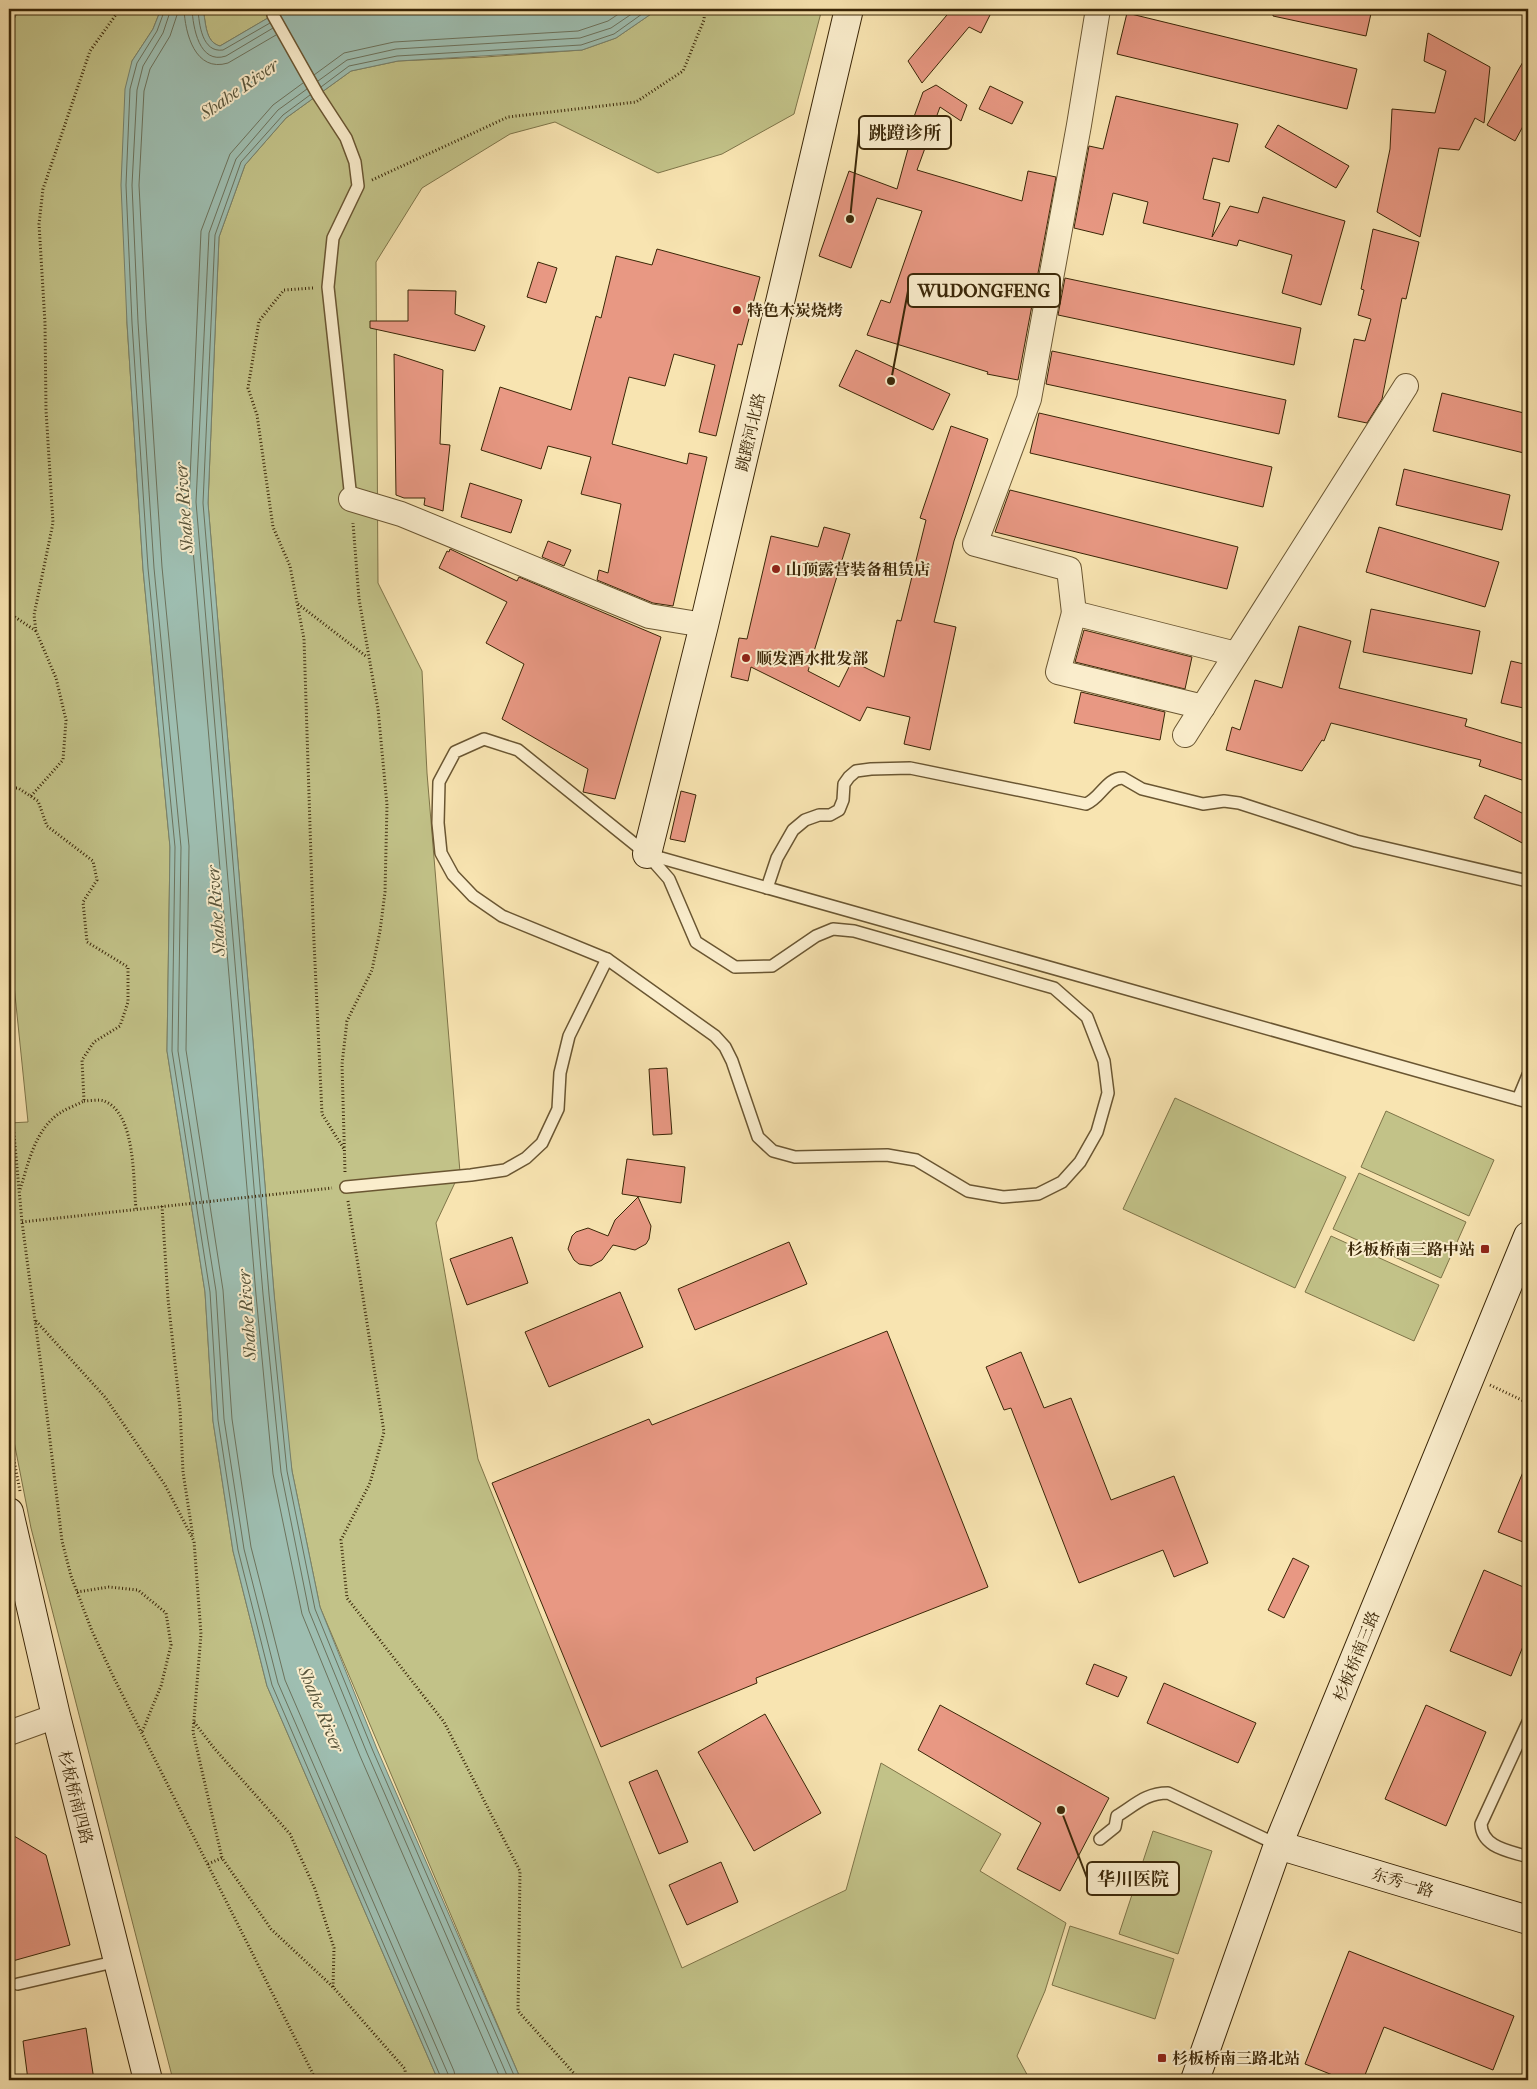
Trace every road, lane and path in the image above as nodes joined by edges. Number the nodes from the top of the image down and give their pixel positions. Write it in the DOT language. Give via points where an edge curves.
graph roads {
  1 [pos="120,9"];
  2 [pos="705,9"];
  3 [pos="849,9"];
  4 [pos="1098,9"];
  5 [pos="273,12"];
  6 [pos="358,186"];
  7 [pos="328,287"];
  8 [pos="1406,386"];
  9 [pos="352,498"];
  10 [pos="298,604"];
  11 [pos="9,613"];
  12 [pos="1074,613"];
  13 [pos="704,625"];
  14 [pos="36,631"];
  15 [pos="1236,654"];
  16 [pos="368,657"];
  17 [pos="1203,707"];
  18 [pos="1185,735"];
  19 [pos="9,788"];
  20 [pos="31,796"];
  21 [pos="646,854"];
  22 [pos="1528,881"];
  23 [pos="767,888"];
  24 [pos="607,959"];
  25 [pos="1528,1075"];
  26 [pos="9,1080"];
  27 [pos="84,1101"];
  28 [pos="1523,1101"];
  29 [pos="9,1150"];
  30 [pos="15,1150"];
  31 [pos="344,1150"];
  32 [pos="346,1187"];
  33 [pos="19,1193"];
  34 [pos="162,1206"];
  35 [pos="136,1209"];
  36 [pos="22,1222"];
  37 [pos="1528,1236"];
  38 [pos="36,1321"];
  39 [pos="1470,1376"];
  40 [pos="1528,1403"];
  41 [pos="10,1527"];
  42 [pos="194,1541"];
  43 [pos="77,1592"];
  44 [pos="56,1716"];
  45 [pos="194,1721"];
  46 [pos="1528,1722"];
  47 [pos="9,1733"];
  48 [pos="142,1733"];
  49 [pos="1100,1839"];
  50 [pos="1278,1844"];
  51 [pos="1528,1857"];
  52 [pos="222,1858"];
  53 [pos="208,1864"];
  54 [pos="1528,1920"];
  55 [pos="118,1961"];
  56 [pos="18,1984"];
  57 [pos="333,1987"];
  58 [pos="148,2080"];
  59 [pos="316,2080"];
  60 [pos="406,2080"];
  61 [pos="580,2080"];
  62 [pos="1195,2080"];
  1 -- 14 [label="path" via="90,51 44,189 38,224 46,323 46,410 53,523 34,615"];
  2 -- 6 [label="path" via="704,20 684,71 636,102 508,117"];
  3 -- 13 [label="street, 跳蹬河北路"];
  4 -- 12 [label="street" via="1029,399 975,544 1069,569"];
  5 -- 6 [label="lane" via="318,95 346,138 355,162"];
  6 -- 7 [label="lane" via="333,238"];
  7 -- 9 [label="lane"];
  7 -- 10 [label="path" via="284,290 260,321 248,388 257,415 273,527 290,566"];
  8 -- 15 [label="street"];
  9 -- 13 [label="street" via="401,514 649,616"];
  9 -- 16 [label="path" via="359,599"];
  10 -- 16 [label="path"];
  10 -- 31 [label="path" via="304,639 322,1114"];
  11 -- 14 [label="path"];
  12 -- 15 [label="street"];
  12 -- 17 [label="street" via="1058,672"];
  13 -- 21 [label="street, 跳蹬河北路"];
  14 -- 20 [label="path" via="56,678 66,720 63,760"];
  15 -- 17 [label="street"];
  16 -- 31 [label="path" via="378,709 387,805 385,892 372,970 347,1021 342,1064"];
  17 -- 18 [label="street"];
  19 -- 20 [label="path" via="18,788"];
  20 -- 27 [label="path" via="38,802 47,826 93,861 97,880 83,902 88,942 128,967 128,1002 120,1026 94,1042 82,1060"];
  21 -- 23 [label="lane"];
  21 -- 24 [label="lane" via="518,750 484,739 455,752 440,782 438,823 441,853 453,875 473,896 502,916"];
  21 -- 24 [label="lane" via="668,879 696,942 735,967 772,966 816,936 833,929 854,931 1054,988 1087,1017 1104,1060 1108,1093 1097,1132 1080,1162 1062,1182 1038,1194 1003,1197 968,1191 916,1160 887,1156 795,1157 773,1151 758,1137 725,1047 715,1036"];
  22 -- 23 [label="lane" via="1356,841 1239,803 1203,804 1142,789 1123,778 1108,783 1096,798 1086,804 910,768 894,768 861,770 848,777 839,810 804,820 793,830 783,844"];
  23 -- 28 [label="lane"];
  24 -- 32 [label="lane" via="569,1036 560,1073 558,1109 542,1142 526,1158 505,1170"];
  25 -- 28 [label="lane"];
  26 -- 30 [label="path"];
  27 -- 33 [label="path" via="59,1113 40,1134"];
  27 -- 35 [label="path" via="104,1100 121,1113 129,1133"];
  29 -- 30 [label="path"];
  30 -- 33 [label="path"];
  31 -- 32 [label="path"];
  32 -- 34 [label="path"];
  32 -- 61 [label="path" via="384,1432 370,1483 341,1540 347,1598 444,1722 520,1870 518,2011"];
  33 -- 36 [label="path"];
  34 -- 35 [label="path"];
  34 -- 42 [label="path" via="183,1472"];
  35 -- 36 [label="path"];
  36 -- 38 [label="path"];
  37 -- 39 [label="street, 杉板桥南三路"];
  38 -- 42 [label="path" via="105,1397 165,1485"];
  38 -- 43 [label="path" via="62,1541"];
  39 -- 40 [label="path"];
  39 -- 50 [label="street, 杉板桥南三路"];
  41 -- 44 [label="street, 杉板桥南四路"];
  42 -- 45 [label="path" via="201,1634"];
  43 -- 48 [label="path" via="92,1631"];
  43 -- 48 [label="path" via="109,1587 138,1590 166,1613 171,1645 161,1686"];
  44 -- 47 [label="street"];
  44 -- 55 [label="street, 杉板桥南四路"];
  45 -- 52 [label="path" via="193,1732"];
  45 -- 57 [label="path" via="290,1834 315,1889 334,1948"];
  46 -- 51 [label="lane" via="1481,1824 1486,1840"];
  48 -- 53 [label="path"];
  49 -- 50 [label="lane" via="1115,1827 1117,1816 1155,1792 1168,1793"];
  50 -- 54 [label="street, 东秀一路"];
  50 -- 62 [label="street, 杉板桥南三路"];
  52 -- 53 [label="path"];
  52 -- 57 [label="path" via="270,1929"];
  53 -- 59 [label="path"];
  55 -- 56 [label="lane"];
  55 -- 58 [label="street, 杉板桥南四路"];
  57 -- 60 [label="path" via="405,2069"];
}
